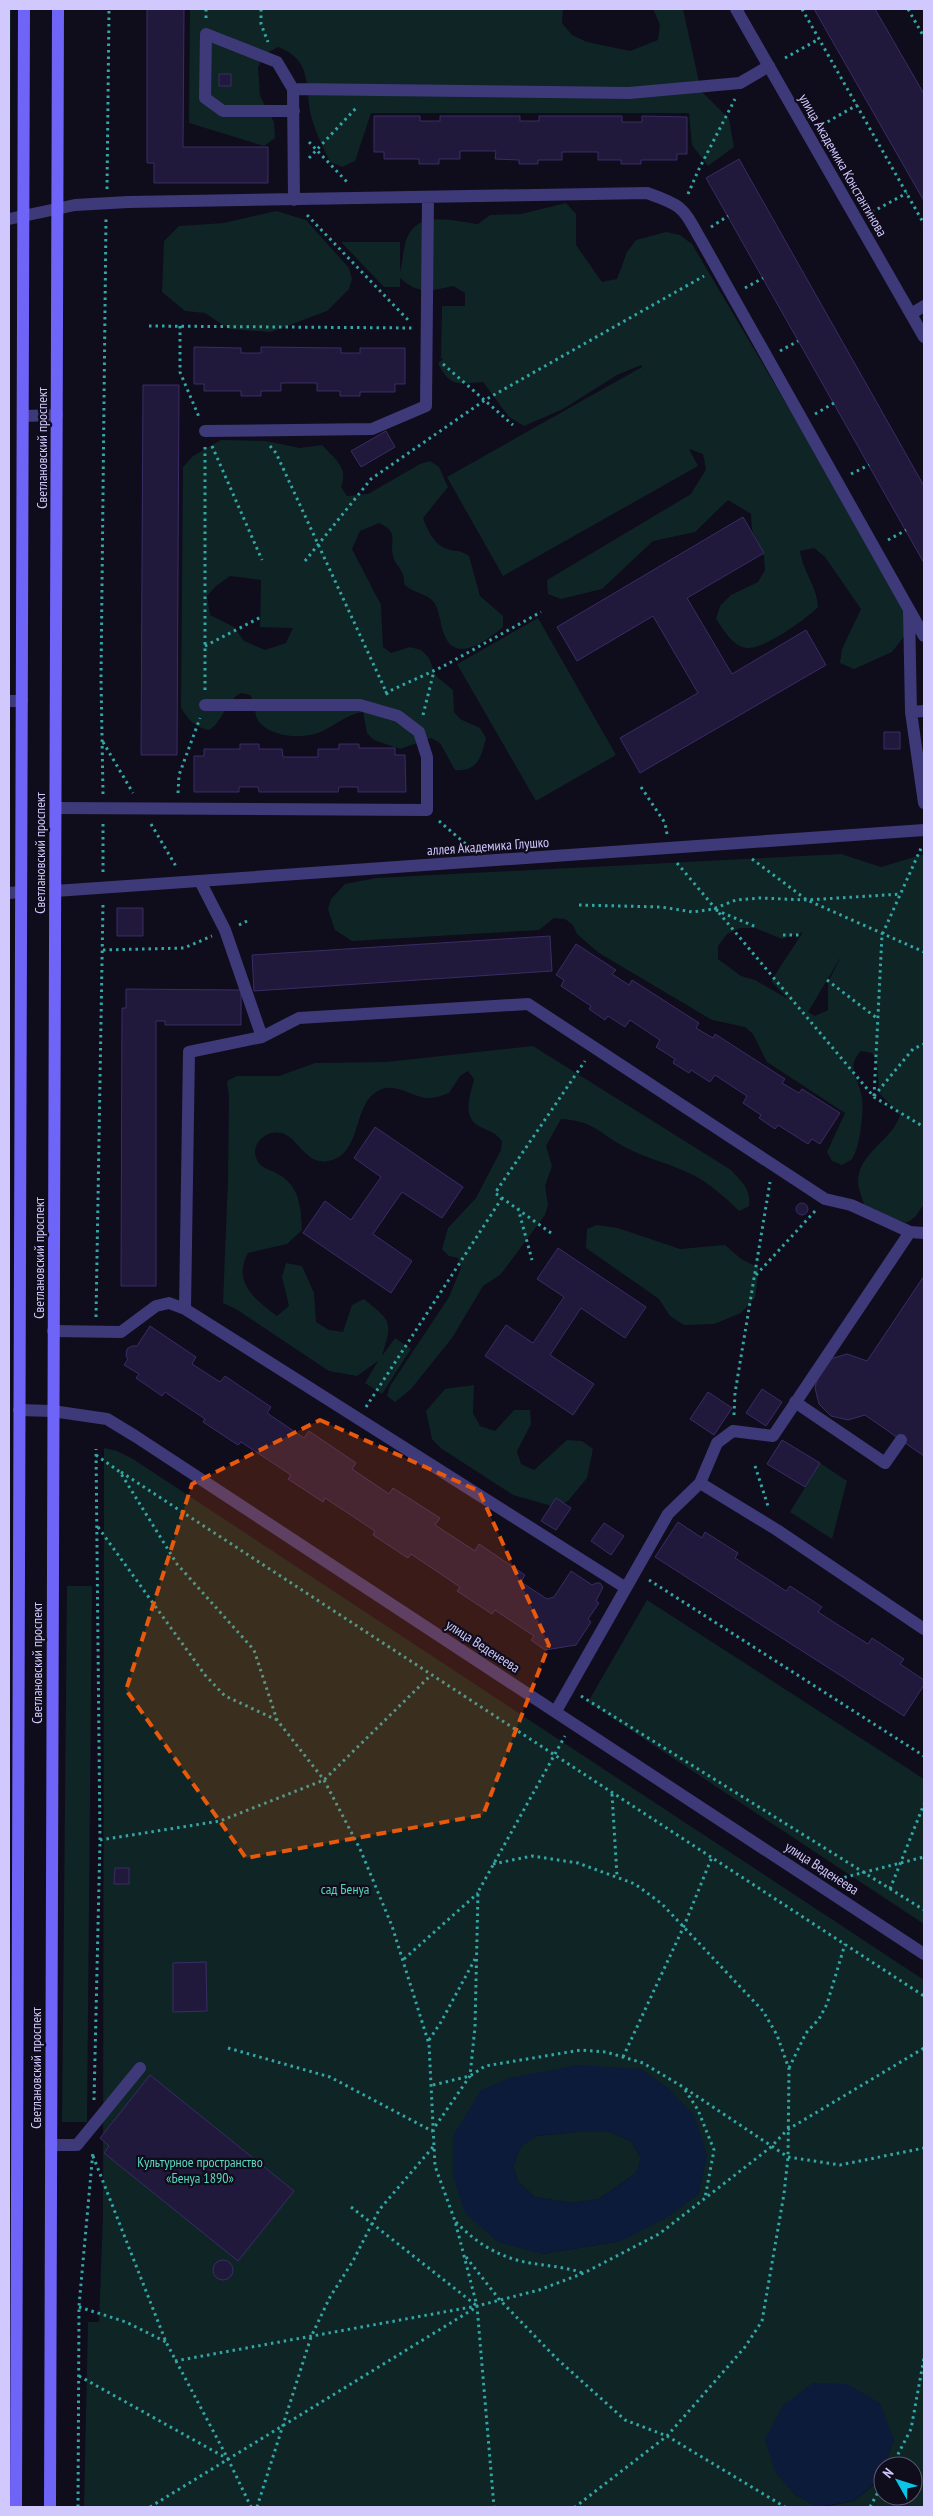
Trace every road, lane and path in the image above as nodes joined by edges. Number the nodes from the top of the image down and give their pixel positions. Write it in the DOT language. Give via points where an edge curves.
graph roads {
  1 [pos="24,9"];
  2 [pos="58,9"];
  3 [pos="109,9"];
  4 [pos="261,9"];
  5 [pos="736,9"];
  6 [pos="802,9"];
  7 [pos="908,9"];
  8 [pos="924,37"];
  9 [pos="819,39"];
  10 [pos="784,58"];
  11 [pos="277,62"];
  12 [pos="769,66"];
  13 [pos="293,89"];
  14 [pos="372,90"];
  15 [pos="737,93"];
  16 [pos="857,105"];
  17 [pos="294,111"];
  18 [pos="822,125"];
  19 [pos="294,126"];
  20 [pos="316,150"];
  21 [pos="293,175"];
  22 [pos="907,193"];
  23 [pos="428,197"];
  24 [pos="364,199"];
  25 [pos="294,200"];
  26 [pos="106,204"];
  27 [pos="683,208"];
  28 [pos="58,209"];
  29 [pos="872,212"];
  30 [pos="23,216"];
  31 [pos="9,219"];
  32 [pos="924,224"];
  33 [pos="718,268"];
  34 [pos="763,278"];
  35 [pos="733,295"];
  36 [pos="924,306"];
  37 [pos="911,314"];
  38 [pos="149,326"];
  39 [pos="180,326"];
  40 [pos="924,336"];
  41 [pos="798,340"];
  42 [pos="428,350"];
  43 [pos="768,357"];
  44 [pos="485,400"];
  45 [pos="834,403"];
  46 [pos="57,415"];
  47 [pos="23,416"];
  48 [pos="803,420"];
  49 [pos="513,425"];
  50 [pos="206,431"];
  51 [pos="253,431"];
  52 [pos="869,465"];
  53 [pos="838,482"];
  54 [pos="906,530"];
  55 [pos="318,545"];
  56 [pos="875,548"];
  57 [pos="262,560"];
  58 [pos="305,561"];
  59 [pos="909,609"];
  60 [pos="541,612"];
  61 [pos="260,617"];
  62 [pos="924,636"];
  63 [pos="205,646"];
  64 [pos="434,671"];
  65 [pos="387,692"];
  66 [pos="9,701"];
  67 [pos="22,701"];
  68 [pos="205,705"];
  69 [pos="360,705"];
  70 [pos="924,711"];
  71 [pos="911,712"];
  72 [pos="398,716"];
  73 [pos="419,732"];
  74 [pos="641,787"];
  75 [pos="924,802"];
  76 [pos="56,808"];
  77 [pos="103,808"];
  78 [pos="177,809"];
  79 [pos="427,810"];
  80 [pos="924,830"];
  81 [pos="667,836"];
  82 [pos="924,840"];
  83 [pos="732,844"];
  84 [pos="676,848"];
  85 [pos="489,861"];
  86 [pos="200,881"];
  87 [pos="103,888"];
  88 [pos="55,891"];
  89 [pos="15,893"];
  90 [pos="901,894"];
  91 [pos="807,900"];
  92 [pos="579,905"];
  93 [pos="714,909"];
  94 [pos="249,920"];
  95 [pos="756,927"];
  96 [pos="225,930"];
  97 [pos="783,934"];
  98 [pos="802,935"];
  99 [pos="882,935"];
  100 [pos="103,950"];
  101 [pos="924,952"];
  102 [pos="827,980"];
  103 [pos="878,1019"];
  104 [pos="262,1037"];
  105 [pos="924,1044"];
  106 [pos="593,1048"];
  107 [pos="874,1097"];
  108 [pos="924,1127"];
  109 [pos="772,1164"];
  110 [pos="502,1198"];
  111 [pos="825,1199"];
  112 [pos="518,1208"];
  113 [pos="551,1232"];
  114 [pos="910,1232"];
  115 [pos="924,1233"];
  116 [pos="532,1260"];
  117 [pos="756,1276"];
  118 [pos="184,1309"];
  119 [pos="54,1331"];
  120 [pos="96,1332"];
  121 [pos="795,1402"];
  122 [pos="14,1410"];
  123 [pos="52,1411"];
  124 [pos="358,1420"];
  125 [pos="733,1431"];
  126 [pos="901,1440"];
  127 [pos="96,1449"];
  128 [pos="96,1455"];
  129 [pos="755,1466"];
  130 [pos="120,1472"];
  131 [pos="700,1483"];
  132 [pos="98,1527"];
  133 [pos="776,1530"];
  134 [pos="636,1571"];
  135 [pos="626,1588"];
  136 [pos="924,1628"];
  137 [pos="431,1675"];
  138 [pos="570,1688"];
  139 [pos="556,1711"];
  140 [pos="277,1720"];
  141 [pos="573,1722"];
  142 [pos="553,1756"];
  143 [pos="924,1756"];
  144 [pos="324,1780"];
  145 [pos="612,1794"];
  146 [pos="924,1804"];
  147 [pos="100,1840"];
  148 [pos="712,1857"];
  149 [pos="924,1857"];
  150 [pos="493,1864"];
  151 [pos="900,1864"];
  152 [pos="865,1872"];
  153 [pos="617,1876"];
  154 [pos="818,1884"];
  155 [pos="890,1888"];
  156 [pos="478,1892"];
  157 [pos="924,1910"];
  158 [pos="684,1926"];
  159 [pos="845,1944"];
  160 [pos="924,1954"];
  161 [pos="476,1957"];
  162 [pos="404,1960"];
  163 [pos="924,1996"];
  164 [pos="428,2040"];
  165 [pos="228,2048"];
  166 [pos="924,2048"];
  167 [pos="623,2057"];
  168 [pos="140,2068"];
  169 [pos="789,2069"];
  170 [pos="470,2076"];
  171 [pos="433,2085"];
  172 [pos="683,2087"];
  173 [pos="93,2126"];
  174 [pos="787,2130"];
  175 [pos="432,2131"];
  176 [pos="51,2145"];
  177 [pos="433,2147"];
  178 [pos="771,2147"];
  179 [pos="924,2148"];
  180 [pos="93,2155"];
  181 [pos="788,2158"];
  182 [pos="705,2198"];
  183 [pos="351,2207"];
  184 [pos="455,2221"];
  185 [pos="372,2224"];
  186 [pos="464,2255"];
  187 [pos="584,2273"];
  188 [pos="499,2299"];
  189 [pos="79,2306"];
  190 [pos="477,2306"];
  191 [pos="311,2337"];
  192 [pos="166,2342"];
  193 [pos="924,2358"];
  194 [pos="175,2361"];
  195 [pos="79,2376"];
  196 [pos="284,2425"];
  197 [pos="667,2436"];
  198 [pos="897,2456"];
  199 [pos="228,2460"];
  200 [pos="16,2507"];
  201 [pos="50,2507"];
  202 [pos="78,2507"];
  203 [pos="150,2507"];
  204 [pos="251,2507"];
  205 [pos="257,2507"];
  206 [pos="494,2507"];
  207 [pos="575,2507"];
  208 [pos="785,2507"];
  1 -- 30 [label="main road, Светлановский проспект"];
  2 -- 28 [label="main road, Светлановский проспект"];
  3 -- 26 [label="path"];
  4 -- 11 [label="path" via="261,24"];
  5 -- 12 [label="street, улица Академика Константинова"];
  6 -- 9 [label="path"];
  7 -- 8 [label="path"];
  9 -- 10 [label="path"];
  9 -- 16 [label="path"];
  11 -- 13 [label="street"];
  11 -- 17 [label="street" via="206,34 206,98 222,111"];
  12 -- 14 [label="street" via="740,83 629,93"];
  12 -- 37 [label="street, улица Академика Константинова"];
  13 -- 14 [label="street"];
  13 -- 17 [label="street"];
  14 -- 20 [label="path"];
  15 -- 27 [label="path"];
  16 -- 18 [label="path"];
  16 -- 22 [label="path"];
  17 -- 19 [label="street"];
  19 -- 20 [label="path"];
  19 -- 21 [label="street"];
  20 -- 21 [label="path"];
  20 -- 24 [label="path"];
  21 -- 25 [label="street"];
  22 -- 29 [label="path"];
  22 -- 32 [label="path"];
  23 -- 24 [label="street"];
  23 -- 27 [label="street" via="647,193"];
  23 -- 42 [label="street"];
  24 -- 25 [label="street"];
  25 -- 26 [label="street"];
  25 -- 39 [label="path" via="416,328"];
  26 -- 28 [label="street"];
  26 -- 77 [label="path"];
  27 -- 33 [label="street"];
  28 -- 30 [label="street"];
  28 -- 46 [label="main road, Светлановский проспект"];
  30 -- 31 [label="street"];
  30 -- 47 [label="main road, Светлановский проспект"];
  33 -- 35 [label="street"];
  33 -- 44 [label="path"];
  34 -- 35 [label="path"];
  35 -- 43 [label="street"];
  36 -- 37 [label="street"];
  37 -- 40 [label="street, улица Академика Константинова"];
  38 -- 39 [label="path"];
  39 -- 50 [label="path" via="180,372"];
  41 -- 43 [label="path"];
  42 -- 44 [label="path"];
  42 -- 51 [label="street" via="426,406 372,429"];
  43 -- 48 [label="street"];
  44 -- 49 [label="path"];
  44 -- 55 [label="path" via="371,479"];
  45 -- 48 [label="path"];
  46 -- 47 [label="street"];
  46 -- 76 [label="main road, Светлановский проспект"];
  47 -- 67 [label="main road, Светлановский проспект"];
  48 -- 53 [label="street"];
  50 -- 51 [label="street"];
  50 -- 57 [label="path"];
  50 -- 63 [label="path"];
  51 -- 55 [label="path" via="276,453"];
  52 -- 53 [label="path"];
  53 -- 56 [label="street"];
  54 -- 56 [label="path"];
  55 -- 58 [label="path"];
  55 -- 65 [label="path"];
  56 -- 59 [label="street"];
  59 -- 62 [label="street"];
  59 -- 71 [label="street"];
  60 -- 64 [label="path"];
  61 -- 63 [label="path"];
  63 -- 68 [label="path"];
  64 -- 65 [label="path"];
  64 -- 73 [label="path"];
  65 -- 69 [label="path"];
  65 -- 72 [label="path"];
  66 -- 67 [label="street"];
  67 -- 89 [label="main road, Светлановский проспект"];
  68 -- 69 [label="street"];
  68 -- 78 [label="path" via="179,775"];
  69 -- 72 [label="street"];
  70 -- 71 [label="street"];
  71 -- 75 [label="street"];
  72 -- 73 [label="street"];
  73 -- 79 [label="street" via="427,757"];
  74 -- 81 [label="path" via="665,822"];
  76 -- 77 [label="street"];
  76 -- 88 [label="main road, Светлановский проспект"];
  77 -- 78 [label="street"];
  77 -- 87 [label="path"];
  78 -- 79 [label="street"];
  79 -- 85 [label="path" via="472,851"];
  80 -- 83 [label="street, аллея Академика Глушко"];
  82 -- 90 [label="path"];
  83 -- 84 [label="street, аллея Академика Глушко"];
  83 -- 91 [label="path"];
  84 -- 85 [label="street, аллея Академика Глушко"];
  84 -- 93 [label="path" via="677,865"];
  85 -- 86 [label="street, аллея Академика Глушко"];
  86 -- 87 [label="street, аллея Академика Глушко"];
  86 -- 96 [label="street"];
  87 -- 88 [label="street, аллея Академика Глушко"];
  87 -- 100 [label="path"];
  88 -- 119 [label="main road, Светлановский проспект"];
  89 -- 122 [label="main road, Светлановский проспект"];
  90 -- 91 [label="path"];
  90 -- 99 [label="path"];
  91 -- 93 [label="path" via="736,900"];
  91 -- 99 [label="path"];
  92 -- 93 [label="path" via="661,907 693,912"];
  93 -- 95 [label="path"];
  93 -- 107 [label="path"];
  94 -- 96 [label="path"];
  96 -- 100 [label="path" via="184,948"];
  96 -- 104 [label="street"];
  97 -- 98 [label="path"];
  99 -- 101 [label="path"];
  99 -- 103 [label="path"];
  100 -- 120 [label="path"];
  102 -- 103 [label="path"];
  103 -- 107 [label="path"];
  104 -- 106 [label="street" via="300,1018 528,1004"];
  104 -- 118 [label="street" via="190,1052"];
  105 -- 107 [label="path" via="913,1049"];
  106 -- 109 [label="street"];
  106 -- 110 [label="path" via="495,1193"];
  107 -- 108 [label="path"];
  109 -- 111 [label="street"];
  109 -- 117 [label="path"];
  110 -- 112 [label="path"];
  110 -- 124 [label="path"];
  111 -- 114 [label="street" via="852,1205"];
  111 -- 117 [label="path"];
  112 -- 113 [label="path"];
  112 -- 116 [label="path"];
  114 -- 115 [label="street"];
  114 -- 121 [label="street"];
  117 -- 125 [label="path" via="735,1393"];
  118 -- 120 [label="street" via="169,1303 156,1306 121,1332"];
  118 -- 124 [label="street"];
  119 -- 120 [label="street"];
  119 -- 123 [label="main road, Светлановский проспект"];
  121 -- 125 [label="street" via="773,1436"];
  121 -- 126 [label="street" via="884,1463"];
  122 -- 123 [label="street, улица Веденеева"];
  122 -- 200 [label="main road, Светлановский проспект"];
  123 -- 139 [label="street, улица Веденеева" via="107,1419"];
  123 -- 176 [label="main road, Светлановский проспект"];
  124 -- 135 [label="street"];
  125 -- 131 [label="street" via="717,1443"];
  127 -- 128 [label="path"];
  128 -- 130 [label="path"];
  128 -- 132 [label="path"];
  129 -- 133 [label="path"];
  130 -- 137 [label="path"];
  130 -- 140 [label="path" via="177,1564 254,1650"];
  131 -- 133 [label="street"];
  131 -- 134 [label="street" via="668,1514"];
  132 -- 140 [label="path" via="205,1675 225,1696"];
  132 -- 147 [label="path"];
  133 -- 136 [label="street"];
  134 -- 135 [label="street"];
  134 -- 143 [label="path"];
  135 -- 138 [label="street"];
  137 -- 142 [label="path"];
  137 -- 144 [label="path"];
  138 -- 139 [label="street"];
  138 -- 152 [label="path"];
  139 -- 141 [label="street, улица Веденеева"];
  140 -- 144 [label="path"];
  141 -- 142 [label="path"];
  141 -- 154 [label="street, улица Веденеева"];
  142 -- 145 [label="path"];
  142 -- 150 [label="path"];
  144 -- 147 [label="path" via="220,1821"];
  144 -- 162 [label="path" via="360,1849"];
  145 -- 148 [label="path"];
  145 -- 153 [label="path"];
  146 -- 151 [label="path"];
  147 -- 173 [label="path"];
  148 -- 158 [label="path"];
  148 -- 159 [label="path"];
  149 -- 151 [label="path"];
  150 -- 153 [label="path" via="532,1856 578,1863"];
  150 -- 156 [label="path"];
  151 -- 152 [label="path"];
  151 -- 155 [label="path"];
  152 -- 154 [label="path"];
  152 -- 155 [label="path"];
  153 -- 158 [label="path" via="635,1884 662,1904"];
  154 -- 160 [label="street, улица Веденеева"];
  155 -- 157 [label="path"];
  156 -- 161 [label="path"];
  156 -- 162 [label="path"];
  158 -- 167 [label="path"];
  158 -- 169 [label="path" via="762,2011 777,2035"];
  159 -- 163 [label="path"];
  159 -- 169 [label="path" via="827,2004 806,2033"];
  161 -- 164 [label="path"];
  161 -- 170 [label="path" via="475,2027"];
  162 -- 164 [label="path"];
  164 -- 171 [label="path"];
  165 -- 175 [label="path" via="330,2077"];
  166 -- 174 [label="path"];
  167 -- 170 [label="path" via="581,2050 486,2066"];
  167 -- 172 [label="path" via="643,2063"];
  168 -- 173 [label="street"];
  169 -- 174 [label="path"];
  170 -- 171 [label="path"];
  170 -- 175 [label="path"];
  171 -- 175 [label="path"];
  172 -- 178 [label="path"];
  172 -- 182 [label="path" via="698,2110 714,2150"];
  173 -- 176 [label="street" via="77,2145"];
  173 -- 180 [label="path"];
  174 -- 178 [label="path"];
  174 -- 181 [label="path"];
  175 -- 177 [label="path"];
  176 -- 201 [label="main road, Светлановский проспект"];
  177 -- 184 [label="path" via="435,2166"];
  177 -- 185 [label="path" via="379,2210"];
  178 -- 181 [label="path"];
  178 -- 182 [label="path"];
  179 -- 181 [label="path" via="840,2165"];
  180 -- 189 [label="path"];
  180 -- 192 [label="path"];
  181 -- 197 [label="path" via="762,2322 745,2347"];
  182 -- 187 [label="path" via="659,2234"];
  183 -- 185 [label="path"];
  184 -- 186 [label="path"];
  184 -- 187 [label="path" via="484,2247 510,2258"];
  185 -- 190 [label="path"];
  185 -- 191 [label="path"];
  186 -- 188 [label="path"];
  186 -- 190 [label="path"];
  187 -- 188 [label="path" via="539,2290"];
  188 -- 190 [label="path"];
  188 -- 197 [label="path" via="556,2358 625,2420"];
  189 -- 192 [label="path" via="126,2322"];
  189 -- 195 [label="path"];
  190 -- 191 [label="path"];
  190 -- 196 [label="path"];
  190 -- 206 [label="path"];
  191 -- 194 [label="path"];
  191 -- 196 [label="path"];
  192 -- 194 [label="path"];
  193 -- 198 [label="path" via="911,2429"];
  194 -- 199 [label="path"];
  195 -- 199 [label="path"];
  195 -- 202 [label="path"];
  196 -- 199 [label="path"];
  196 -- 205 [label="path"];
  197 -- 207 [label="path"];
  197 -- 208 [label="path"];
  199 -- 203 [label="path"];
  199 -- 204 [label="path"];
}
